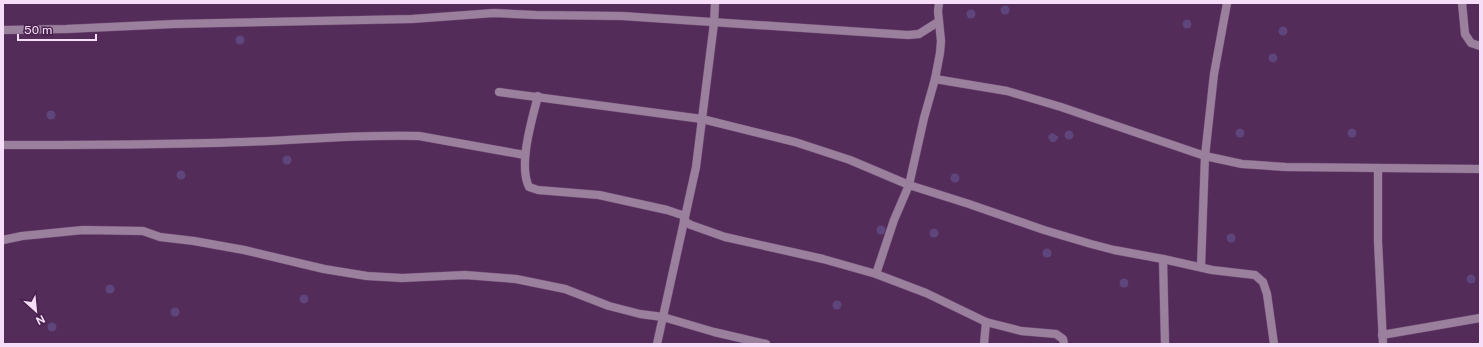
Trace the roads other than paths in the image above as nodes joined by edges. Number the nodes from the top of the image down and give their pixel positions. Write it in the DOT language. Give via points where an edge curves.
graph roads {
  1 [pos="715,3"];
  2 [pos="939,3"];
  3 [pos="1225,3"];
  4 [pos="1462,3"];
  5 [pos="938,22"];
  6 [pos="714,23"];
  7 [pos="3,30"];
  8 [pos="1480,46"];
  9 [pos="935,79"];
  10 [pos="499,92"];
  11 [pos="538,96"];
  12 [pos="702,119"];
  13 [pos="3,145"];
  14 [pos="525,155"];
  15 [pos="1205,156"];
  16 [pos="1378,168"];
  17 [pos="1480,169"];
  18 [pos="909,185"];
  19 [pos="685,219"];
  20 [pos="3,240"];
  21 [pos="1163,259"];
  22 [pos="1201,267"];
  23 [pos="876,274"];
  24 [pos="663,317"];
  25 [pos="1480,318"];
  26 [pos="986,322"];
  27 [pos="1382,335"];
  28 [pos="658,344"];
  29 [pos="766,344"];
  30 [pos="984,344"];
  31 [pos="1064,344"];
  32 [pos="1166,344"];
  33 [pos="1274,344"];
  34 [pos="1383,344"];
  1 -- 6 [label="street"];
  2 -- 5 [label="street"];
  3 -- 15 [label="street"];
  4 -- 8 [label="street" via="1465,34 1471,43"];
  5 -- 6 [label="street" via="919,34 908,35"];
  5 -- 9 [label="street" via="941,41"];
  6 -- 7 [label="street" via="622,16 494,13 412,19"];
  6 -- 12 [label="street"];
  9 -- 15 [label="street" via="1025,96"];
  9 -- 18 [label="street"];
  10 -- 11 [label="street"];
  11 -- 12 [label="street"];
  11 -- 14 [label="street"];
  12 -- 18 [label="street" via="795,142"];
  12 -- 19 [label="street" via="696,167"];
  13 -- 14 [label="street" via="192,144 419,136"];
  14 -- 19 [label="street" via="526,181 529,187 599,195 667,210"];
  15 -- 16 [label="street" via="1256,166"];
  15 -- 22 [label="street"];
  16 -- 17 [label="street"];
  16 -- 27 [label="street"];
  18 -- 21 [label="street" via="1090,244"];
  18 -- 23 [label="street"];
  19 -- 23 [label="street" via="691,225 725,237"];
  19 -- 24 [label="street"];
  20 -- 24 [label="street" via="83,230 143,231 160,237 237,249 367,276 388,278 465,275 516,279 564,290 634,313"];
  21 -- 22 [label="street"];
  21 -- 32 [label="street"];
  22 -- 33 [label="street" via="1255,275 1260,278 1267,294"];
  23 -- 26 [label="street" via="926,293"];
  24 -- 28 [label="street"];
  24 -- 29 [label="street"];
  25 -- 27 [label="street"];
  26 -- 30 [label="street"];
  26 -- 31 [label="street" via="1021,331 1056,334 1063,339"];
  27 -- 34 [label="street"];
}
